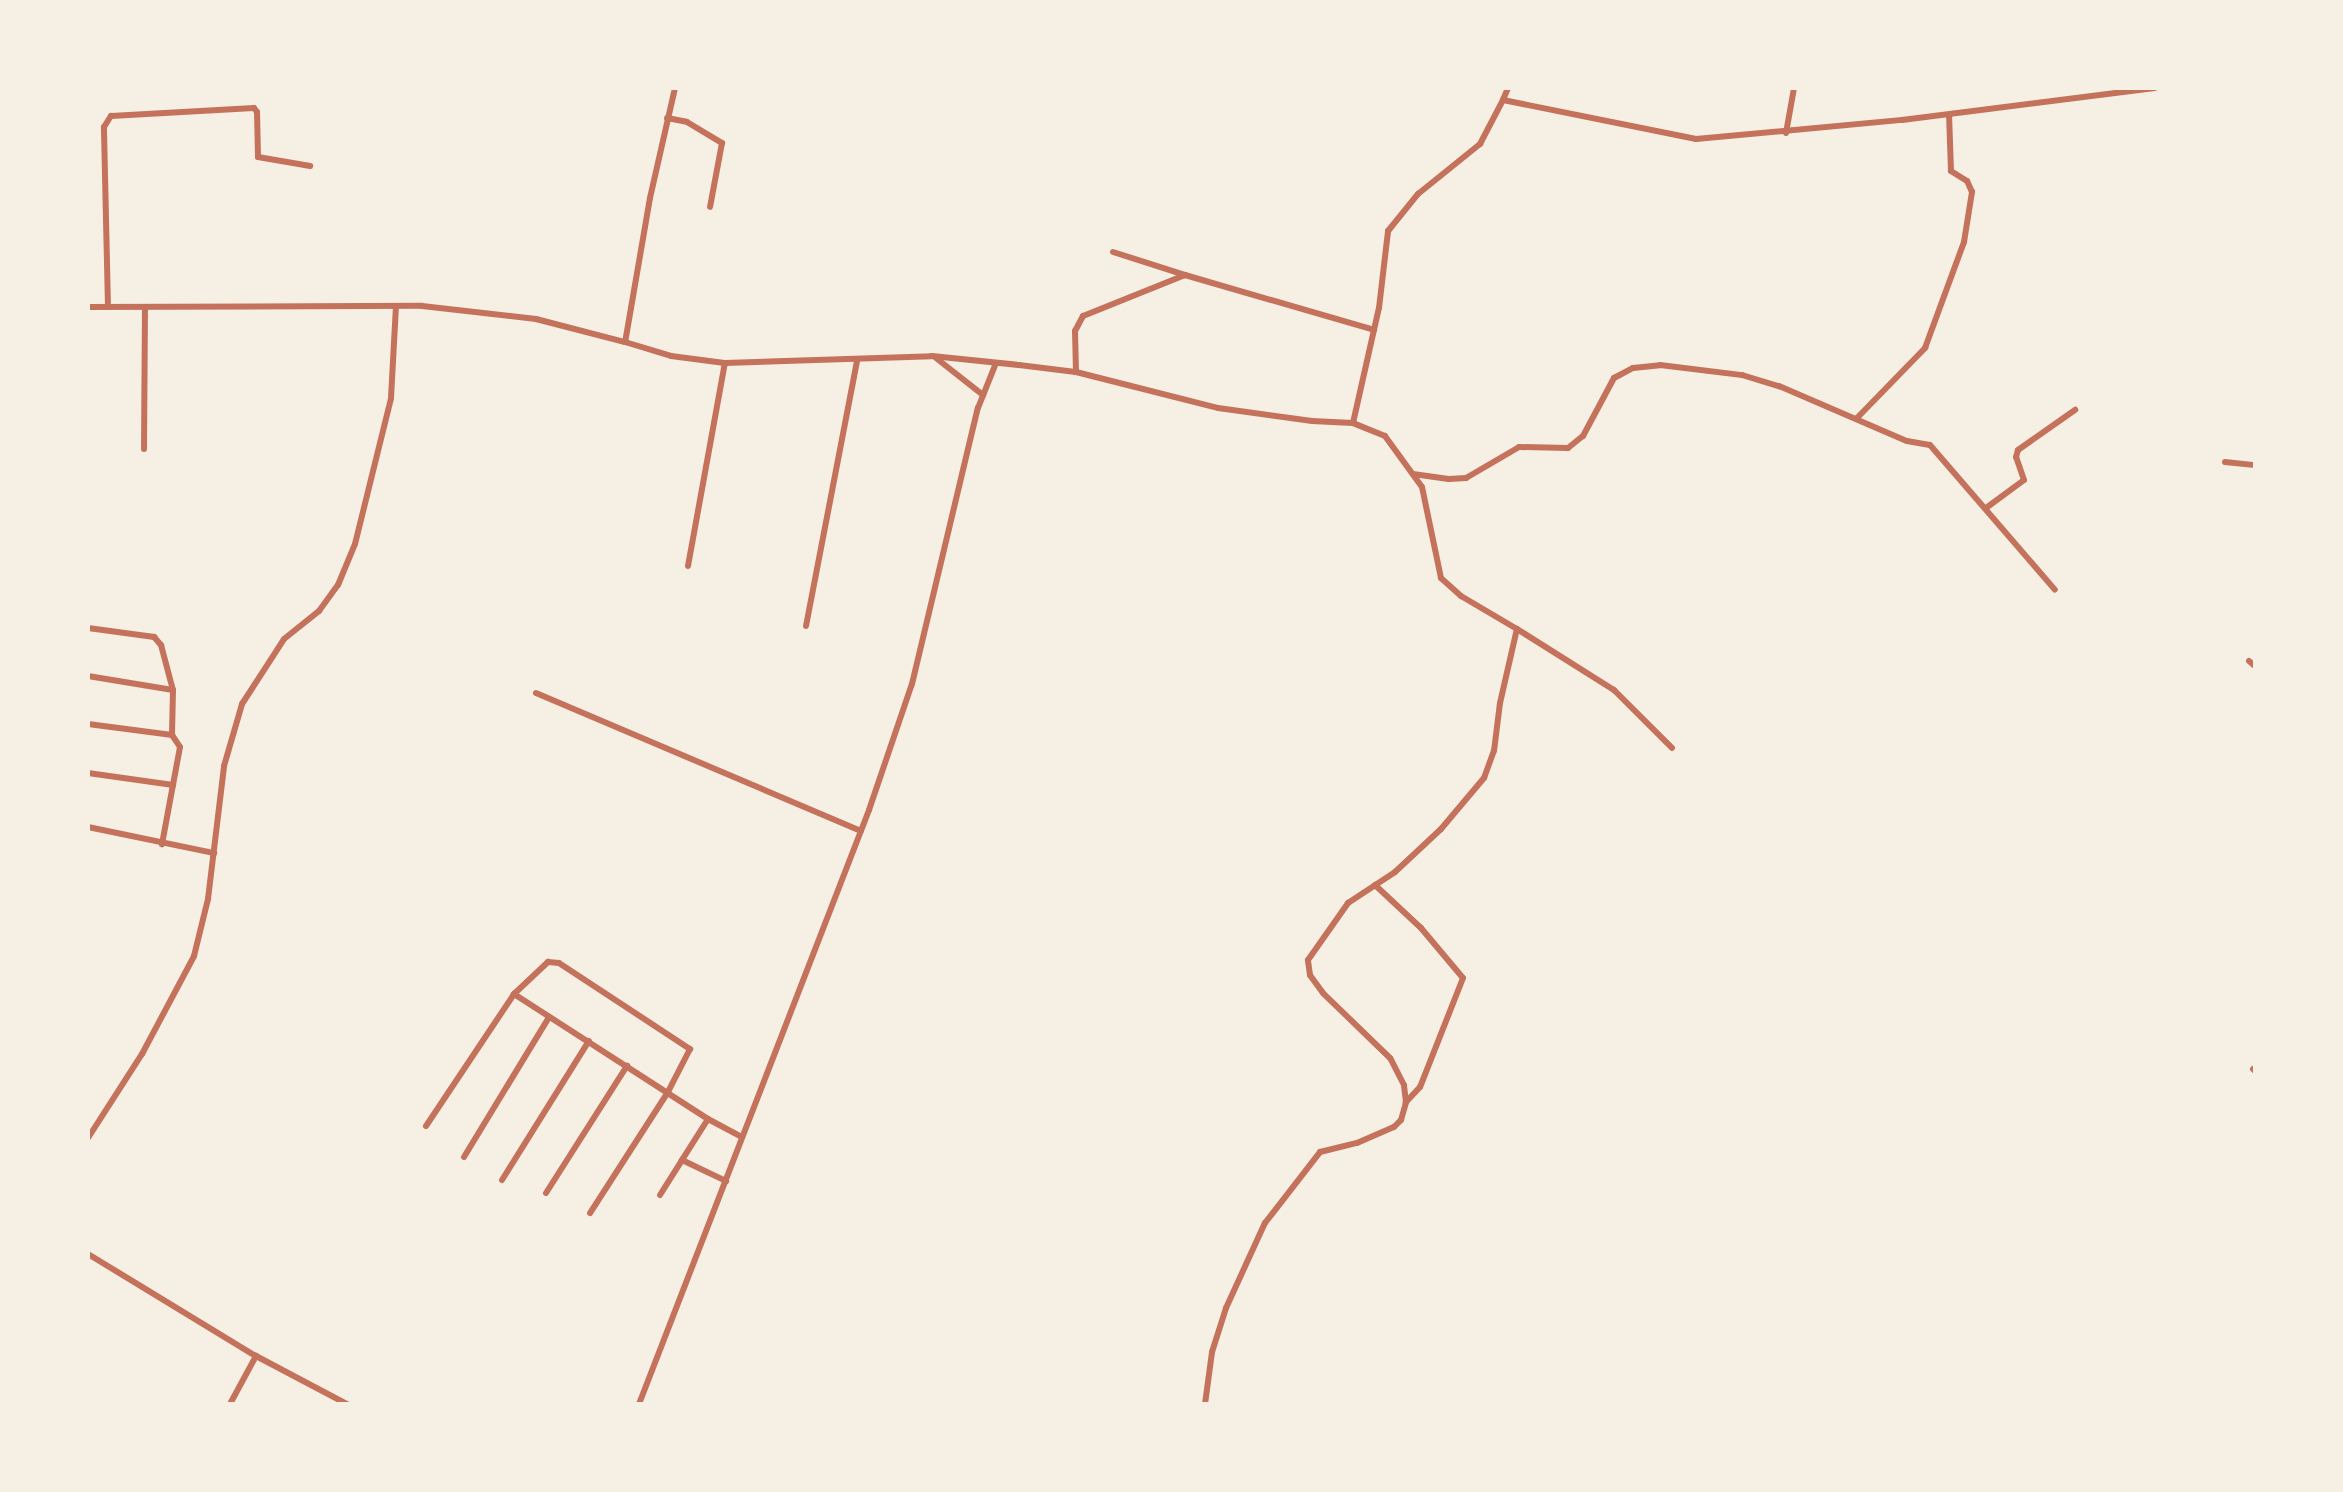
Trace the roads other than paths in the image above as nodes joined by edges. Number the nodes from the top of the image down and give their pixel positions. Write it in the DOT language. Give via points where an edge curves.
graph roads {
  1 [pos="675,88"];
  2 [pos="1508,88"];
  3 [pos="1794,88"];
  4 [pos="2155,88"];
  5 [pos="1503,100"];
  6 [pos="1949,115"];
  7 [pos="667,118"];
  8 [pos="1786,133"];
  9 [pos="310,166"];
  10 [pos="710,207"];
  11 [pos="1113,252"];
  12 [pos="1185,275"];
  13 [pos="88,307"];
  14 [pos="108,307"];
  15 [pos="396,307"];
  16 [pos="145,308"];
  17 [pos="1374,330"];
  18 [pos="625,342"];
  19 [pos="932,356"];
  20 [pos="857,360"];
  21 [pos="725,363"];
  22 [pos="996,363"];
  23 [pos="1076,372"];
  24 [pos="983,395"];
  25 [pos="2075,410"];
  26 [pos="1857,418"];
  27 [pos="1353,423"];
  28 [pos="144,449"];
  29 [pos="2225,462"];
  30 [pos="2255,465"];
  31 [pos="1413,474"];
  32 [pos="1986,508"];
  33 [pos="688,566"];
  34 [pos="2055,590"];
  35 [pos="806,626"];
  36 [pos="88,628"];
  37 [pos="1517,629"];
  38 [pos="88,676"];
  39 [pos="173,690"];
  40 [pos="536,693"];
  41 [pos="88,724"];
  42 [pos="172,735"];
  43 [pos="1672,748"];
  44 [pos="88,773"];
  45 [pos="173,785"];
  46 [pos="88,827"];
  47 [pos="861,831"];
  48 [pos="162,844"];
  49 [pos="214,853"];
  50 [pos="1375,885"];
  51 [pos="514,994"];
  52 [pos="549,1017"];
  53 [pos="589,1041"];
  54 [pos="627,1066"];
  55 [pos="668,1092"];
  56 [pos="1406,1102"];
  57 [pos="708,1119"];
  58 [pos="426,1126"];
  59 [pos="742,1137"];
  60 [pos="88,1138"];
  61 [pos="464,1157"];
  62 [pos="682,1160"];
  63 [pos="502,1180"];
  64 [pos="726,1181"];
  65 [pos="546,1193"];
  66 [pos="660,1195"];
  67 [pos="590,1213"];
  68 [pos="88,1254"];
  69 [pos="256,1356"];
  70 [pos="230,1404"];
  71 [pos="347,1404"];
  72 [pos="639,1404"];
  73 [pos="1205,1404"];
  1 -- 7 [label="street"];
  2 -- 5 [label="street"];
  3 -- 8 [label="street"];
  4 -- 6 [label="street"];
  5 -- 8 [label="street" via="1678,137"];
  5 -- 17 [label="street" via="1480,144 1418,194 1388,231"];
  6 -- 8 [label="street"];
  6 -- 26 [label="street" via="1951,171 1967,181 1972,192 1964,242 1925,348"];
  7 -- 10 [label="street" via="687,122 722,143"];
  7 -- 18 [label="street"];
  9 -- 14 [label="street" via="258,157 254,108 111,116 104,127"];
  11 -- 12 [label="street"];
  12 -- 17 [label="street"];
  12 -- 23 [label="street" via="1083,316 1075,331"];
  13 -- 14 [label="street"];
  14 -- 16 [label="street"];
  15 -- 16 [label="street"];
  15 -- 18 [label="street" via="536,319"];
  15 -- 49 [label="street" via="391,398 355,544 329,598 284,639 242,704 224,766"];
  16 -- 28 [label="street"];
  17 -- 27 [label="street"];
  18 -- 21 [label="street" via="671,356"];
  19 -- 20 [label="street"];
  19 -- 22 [label="street"];
  19 -- 24 [label="street"];
  20 -- 21 [label="street"];
  20 -- 35 [label="street"];
  21 -- 33 [label="street"];
  22 -- 23 [label="street"];
  22 -- 24 [label="street"];
  23 -- 27 [label="street" via="1218,408"];
  24 -- 47 [label="street" via="912,684"];
  25 -- 32 [label="street" via="2018,450 2024,480"];
  26 -- 31 [label="street" via="1742,375 1660,365 1633,368 1614,378 1583,436 1568,448 1519,447 1466,478"];
  26 -- 32 [label="street" via="1907,441 1930,445"];
  27 -- 31 [label="street" via="1385,436"];
  29 -- 30 [label="street"];
  31 -- 37 [label="street" via="1422,487 1441,578"];
  32 -- 34 [label="street"];
  36 -- 39 [label="street" via="158,640"];
  37 -- 43 [label="street" via="1614,690"];
  37 -- 50 [label="street" via="1484,778 1416,856"];
  38 -- 39 [label="street"];
  39 -- 42 [label="street"];
  40 -- 47 [label="street"];
  41 -- 42 [label="street"];
  42 -- 45 [label="street" via="180,747"];
  44 -- 45 [label="street"];
  45 -- 48 [label="street"];
  46 -- 48 [label="street"];
  47 -- 59 [label="street"];
  48 -- 49 [label="street"];
  49 -- 60 [label="street" via="194,956 142,1054"];
  50 -- 56 [label="street" via="1463,978 1420,1087"];
  50 -- 56 [label="street" via="1348,903 1322,937 1308,960 1310,975 1390,1058"];
  51 -- 52 [label="street"];
  51 -- 55 [label="street" via="548,962 559,963 689,1047"];
  51 -- 58 [label="street"];
  52 -- 53 [label="street"];
  52 -- 61 [label="street"];
  53 -- 54 [label="street"];
  53 -- 63 [label="street"];
  54 -- 55 [label="street"];
  54 -- 65 [label="street"];
  55 -- 57 [label="street"];
  55 -- 67 [label="street"];
  56 -- 73 [label="street" via="1394,1127 1320,1152 1265,1223 1226,1308 1212,1352"];
  57 -- 59 [label="street"];
  57 -- 62 [label="street"];
  59 -- 64 [label="street"];
  62 -- 64 [label="street"];
  62 -- 66 [label="street"];
  64 -- 72 [label="street"];
  68 -- 69 [label="street"];
  69 -- 70 [label="street"];
  69 -- 71 [label="street"];
}
